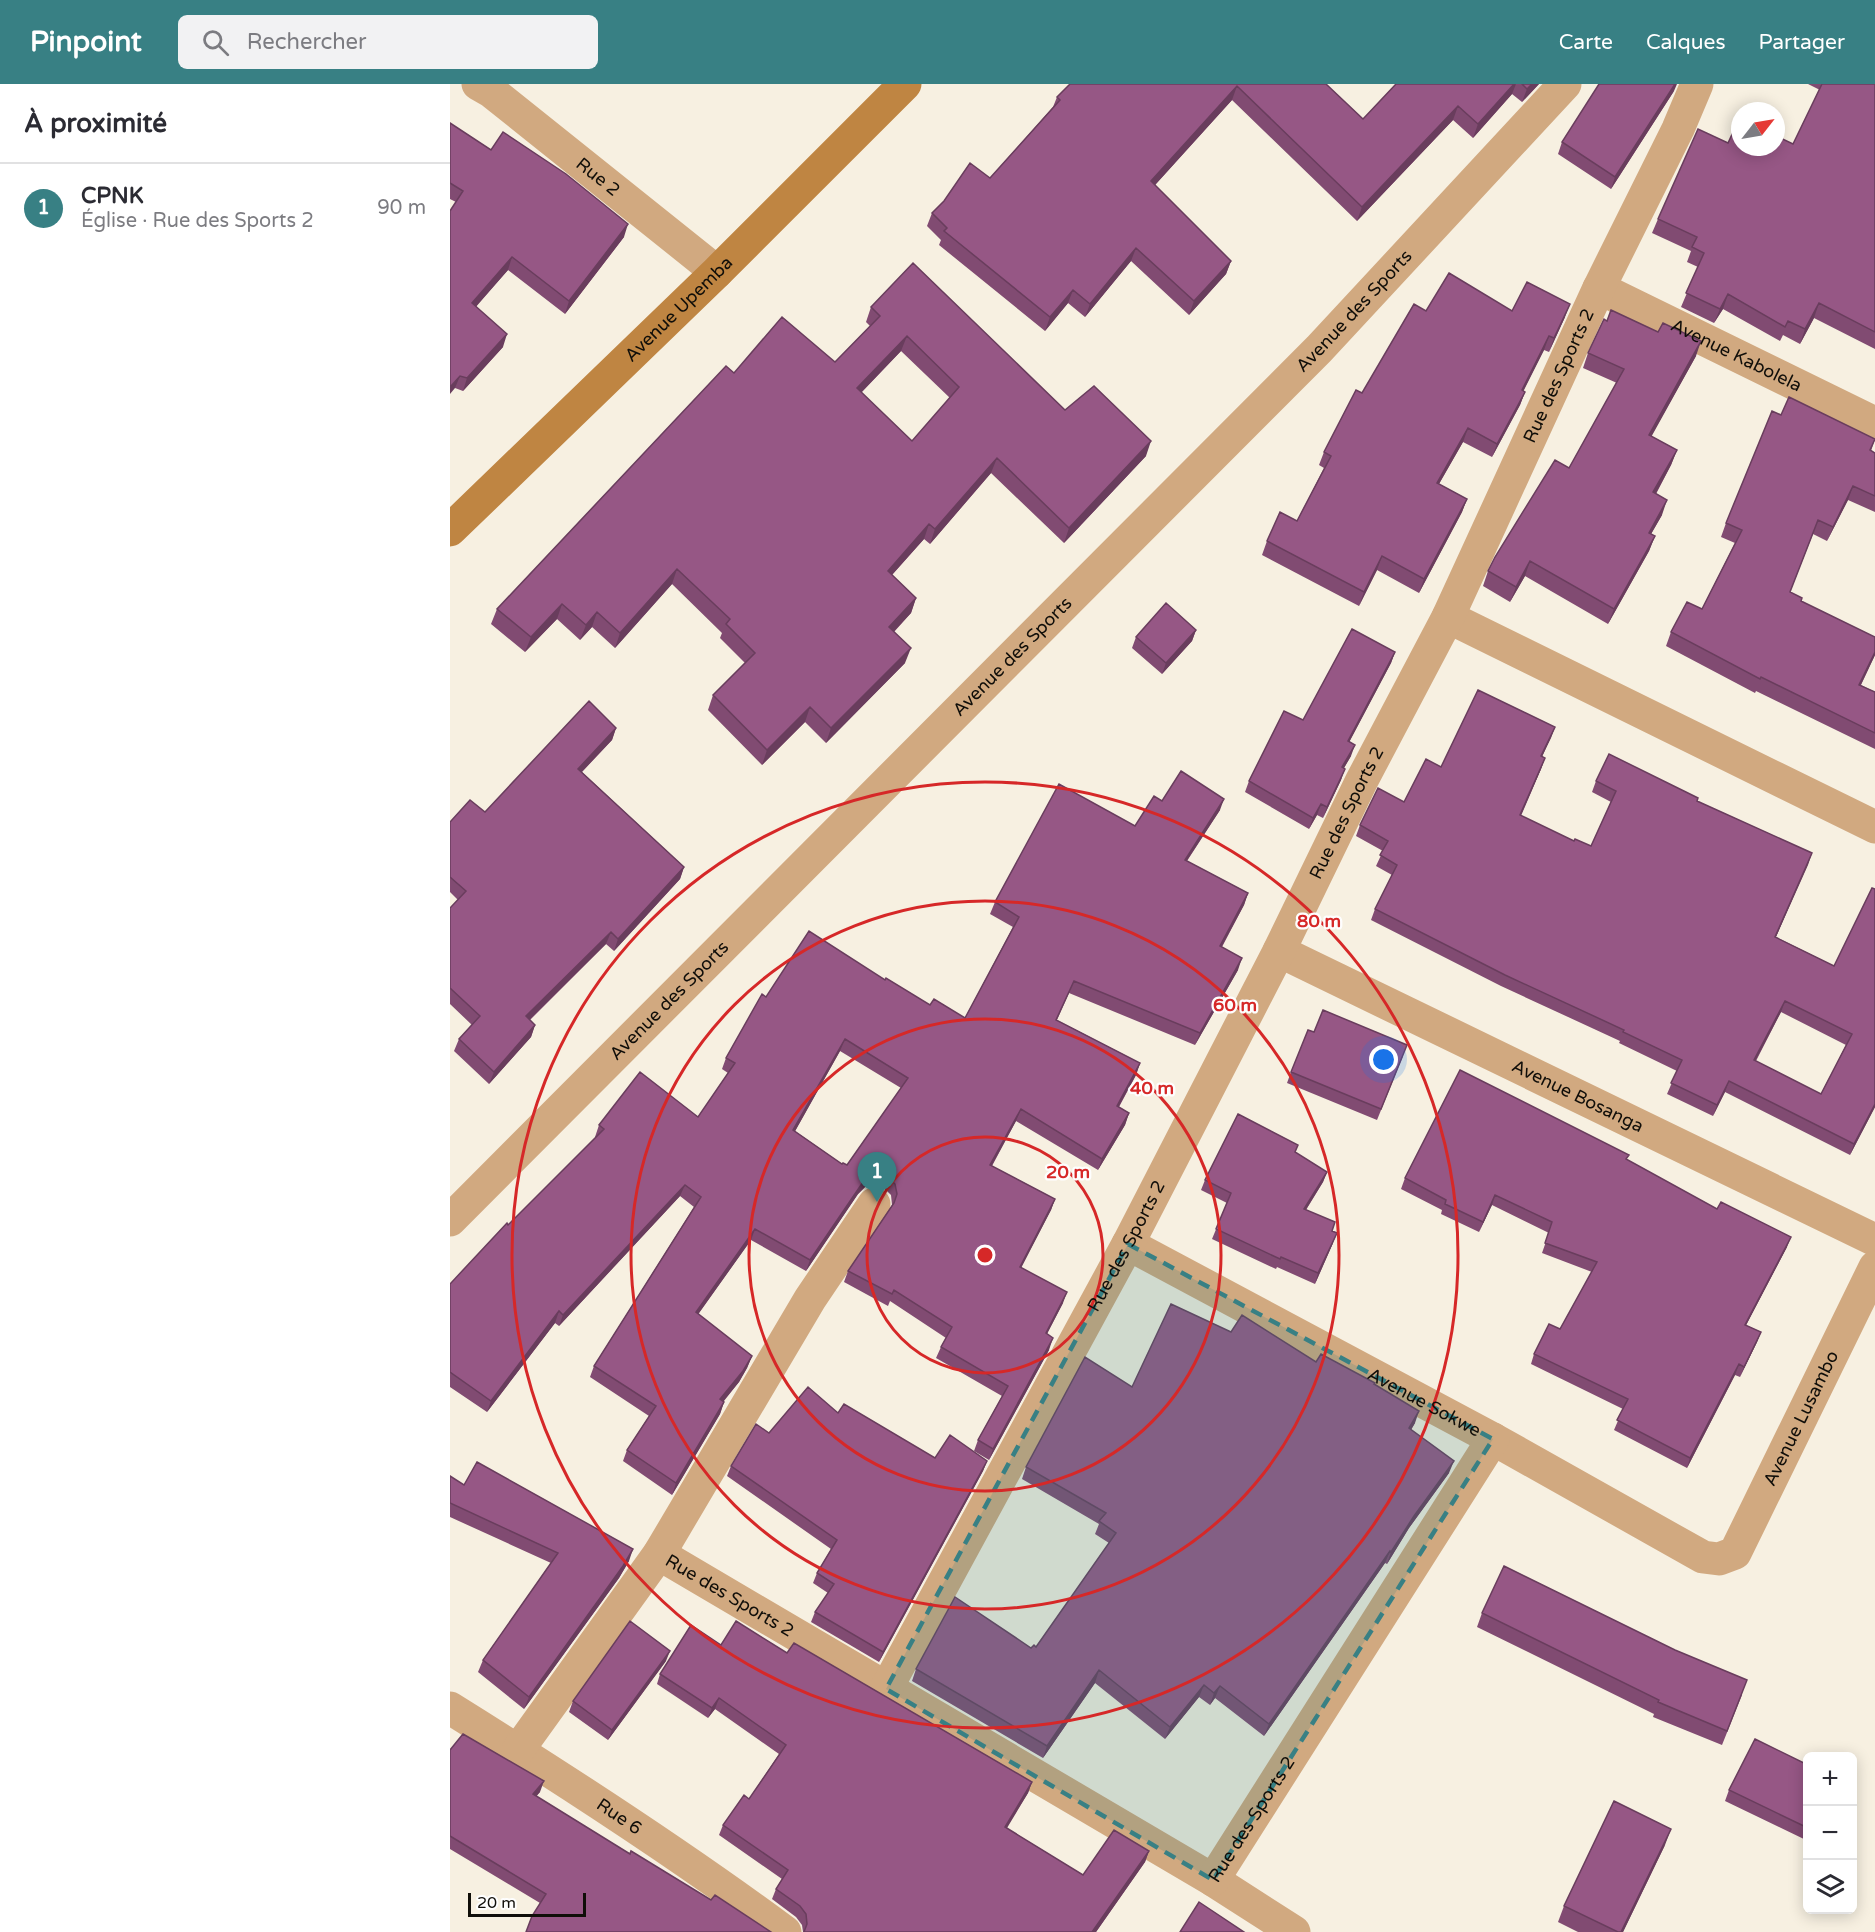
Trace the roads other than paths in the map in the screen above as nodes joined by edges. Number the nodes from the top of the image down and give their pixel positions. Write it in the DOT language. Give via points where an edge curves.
graph roads {
  1 [pos="478,84"];
  2 [pos="905,84"];
  3 [pos="1565,84"];
  4 [pos="1697,84"];
  5 [pos="717,272"];
  6 [pos="1599,288"];
  7 [pos="1875,423"];
  8 [pos="450,530"];
  9 [pos="1448,617"];
  10 [pos="1875,827"];
  11 [pos="1279,951"];
  12 [pos="874,1204"];
  13 [pos="450,1220"];
  14 [pos="1875,1239"];
  15 [pos="1128,1244"];
  16 [pos="1875,1267"];
  17 [pos="1493,1439"];
  18 [pos="659,1554"];
  19 [pos="1719,1559"];
  20 [pos="886,1689"];
  21 [pos="450,1708"];
  22 [pos="518,1750"];
  23 [pos="1213,1880"];
  24 [pos="784,1932"];
  25 [pos="1294,1932"];
  1 -- 5 [label="street, Rue 2"];
  2 -- 5 [label="street, Avenue Upemba"];
  3 -- 13 [label="street, Avenue des Sports" via="1318,349"];
  4 -- 6 [label="street, Rue des Sports 2"];
  5 -- 8 [label="street, Avenue Upemba"];
  6 -- 7 [label="street, Avenue Kabolela"];
  6 -- 9 [label="street, Rue des Sports 2"];
  9 -- 10 [label="street"];
  9 -- 11 [label="street, Rue des Sports 2" via="1361,782"];
  11 -- 14 [label="street, Avenue Bosanga"];
  11 -- 15 [label="street, Rue des Sports 2"];
  12 -- 18 [label="street" via="810,1299"];
  15 -- 17 [label="street, Avenue Sokwe"];
  15 -- 20 [label="street, Rue des Sports 2"];
  16 -- 19 [label="street, Avenue Lusambo" via="1735,1553"];
  17 -- 19 [label="street, Avenue Sokwe" via="1703,1557"];
  17 -- 23 [label="street, Rue des Sports 2"];
  18 -- 20 [label="street, Rue des Sports 2"];
  18 -- 22 [label="street, Rue des Sports 2"];
  20 -- 23 [label="street, Rue des Sports 2"];
  21 -- 22 [label="street, Rue 6"];
  22 -- 24 [label="street, Rue 6" via="708,1875"];
  23 -- 25 [label="street"];
}
